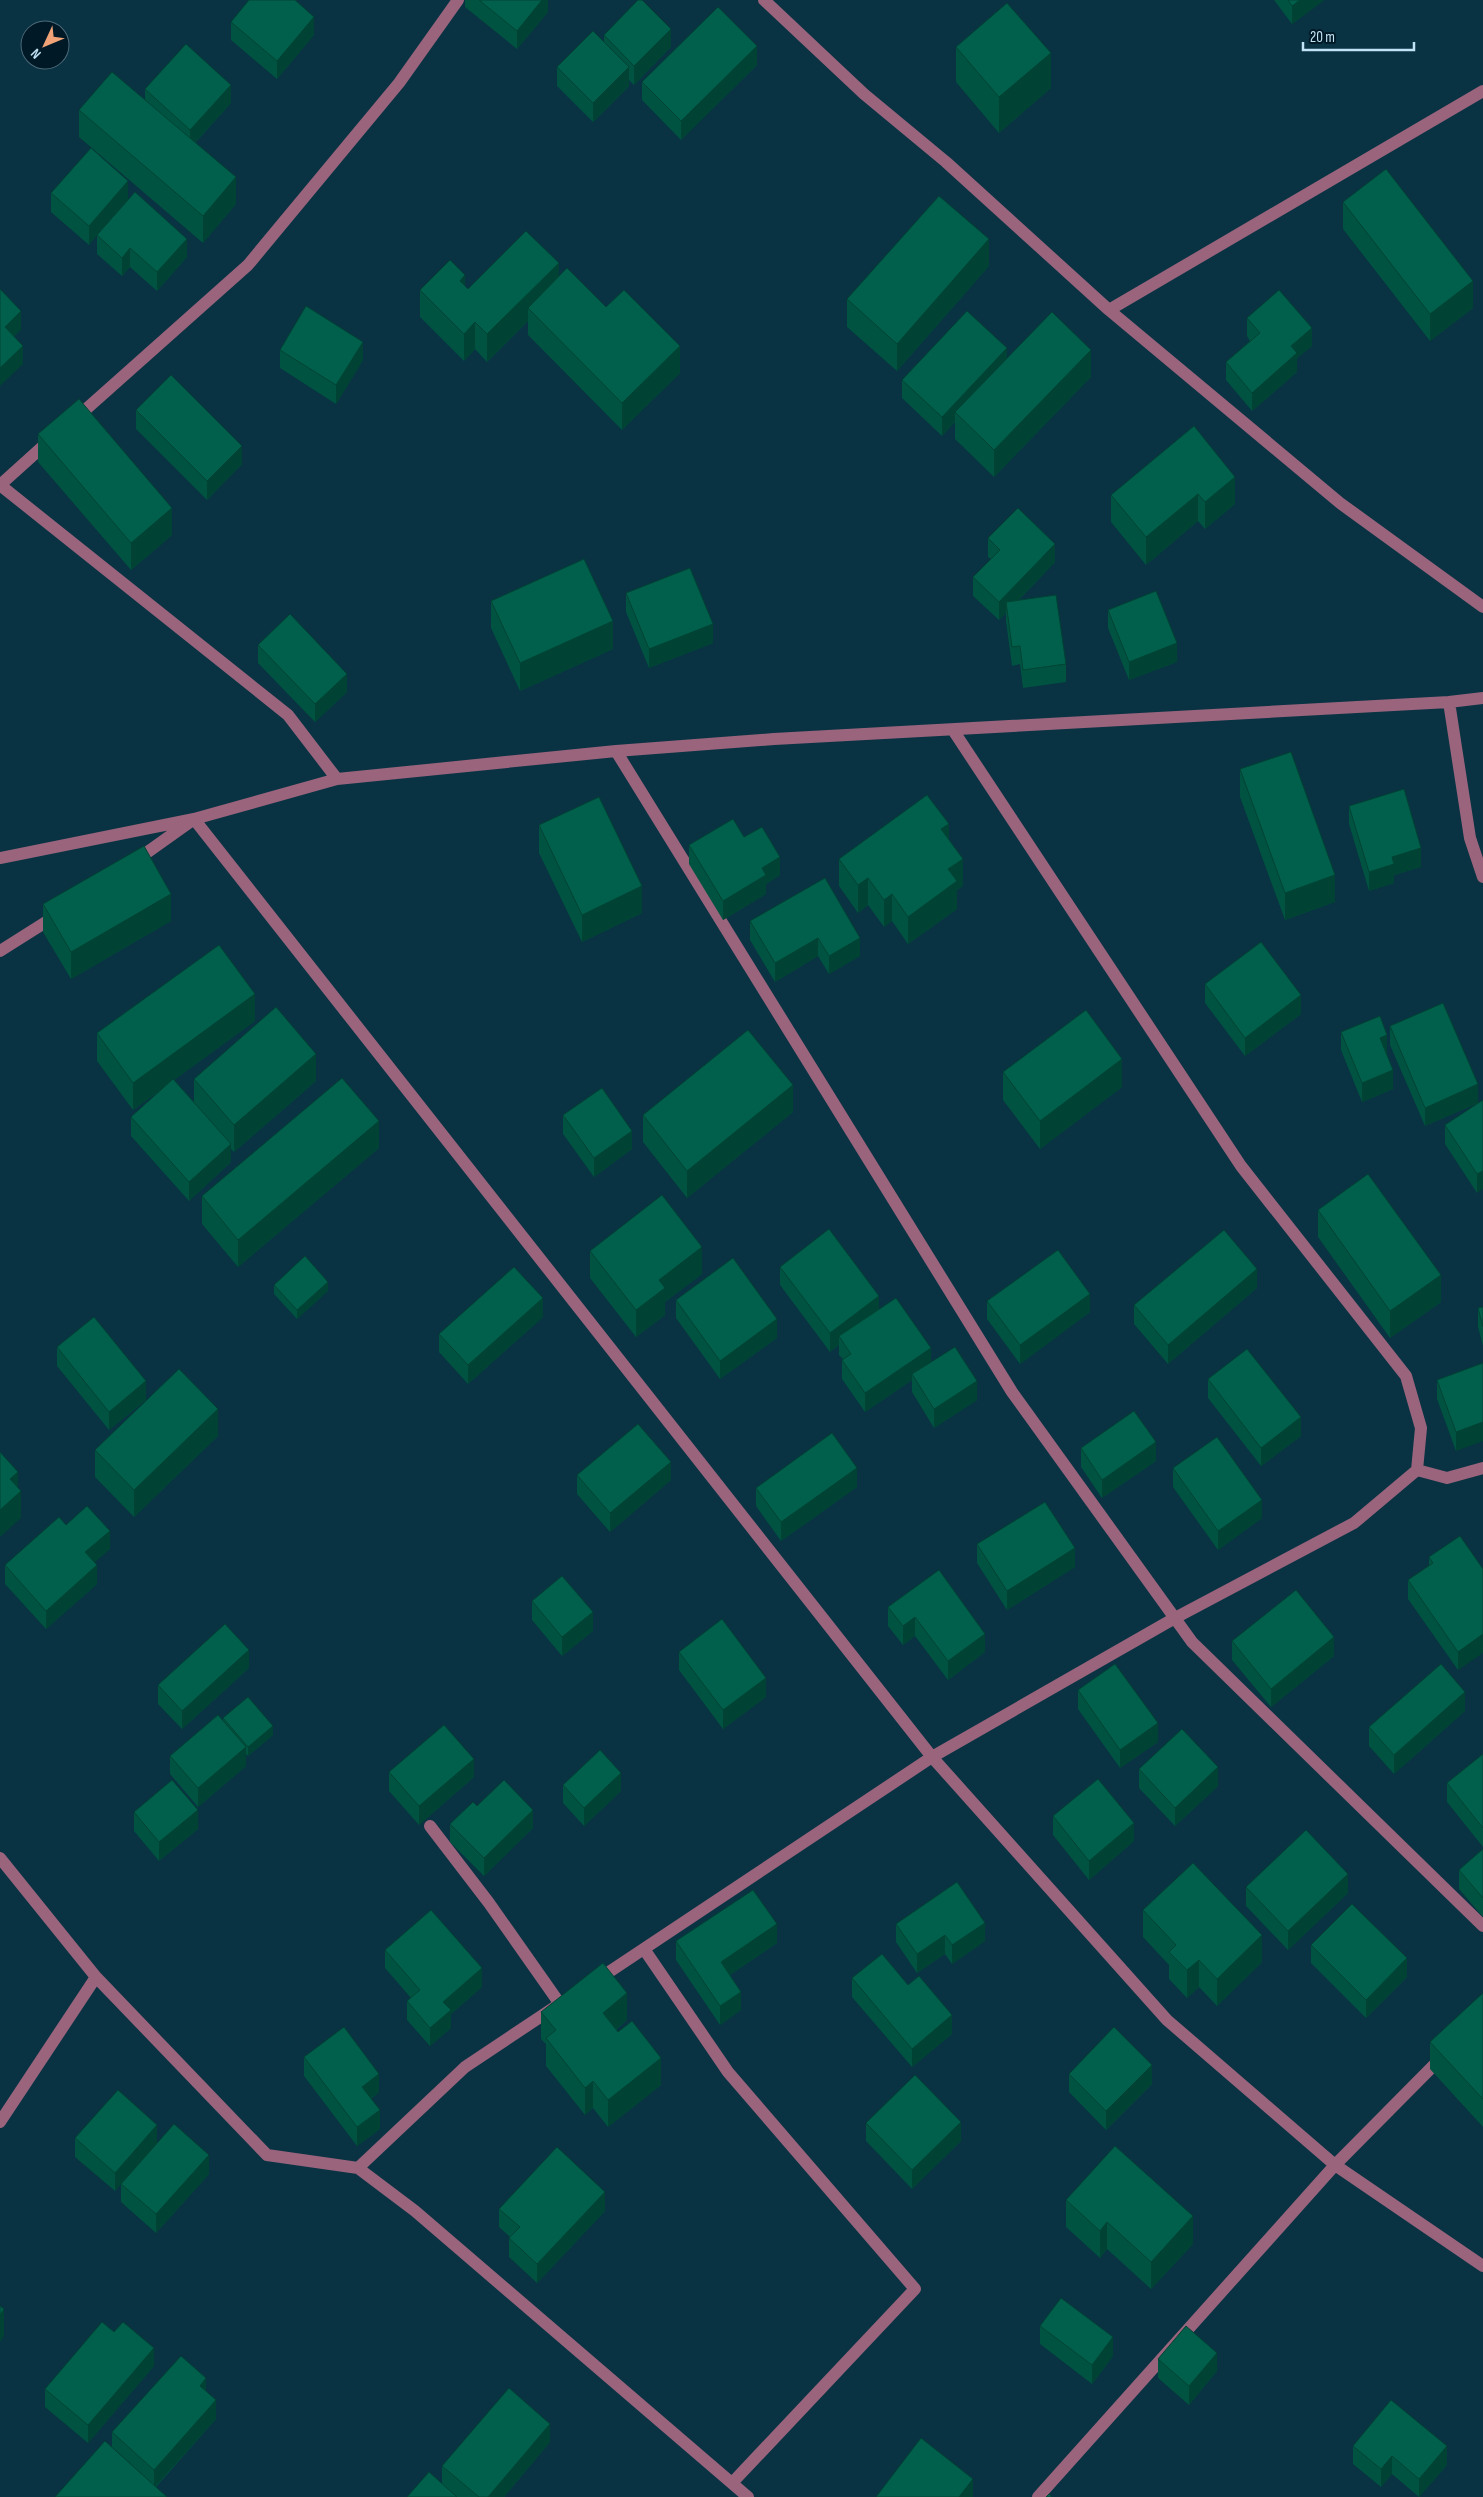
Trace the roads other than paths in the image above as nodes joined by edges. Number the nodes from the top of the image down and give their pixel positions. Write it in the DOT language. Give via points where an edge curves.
graph roads {
  1 [pos="458,0"];
  2 [pos="764,0"];
  3 [pos="1483,91"];
  4 [pos="1109,310"];
  5 [pos="0,485"];
  6 [pos="1483,607"];
  7 [pos="1483,698"];
  8 [pos="1449,702"];
  9 [pos="953,730"];
  10 [pos="616,751"];
  11 [pos="337,779"];
  12 [pos="194,819"];
  13 [pos="0,858"];
  14 [pos="122,869"];
  15 [pos="1483,877"];
  16 [pos="66,908"];
  17 [pos="0,952"];
  18 [pos="1483,1468"];
  19 [pos="1417,1470"];
  20 [pos="1175,1618"];
  21 [pos="932,1757"];
  22 [pos="430,1826"];
  23 [pos="0,1858"];
  24 [pos="1483,1926"];
  25 [pos="644,1948"];
  26 [pos="96,1977"];
  27 [pos="583,1989"];
  28 [pos="1449,2049"];
  29 [pos="0,2122"];
  30 [pos="1335,2165"];
  31 [pos="358,2168"];
  32 [pos="1483,2266"];
  33 [pos="732,2483"];
  34 [pos="748,2497"];
  35 [pos="1038,2497"];
  1 -- 5 [label="street" via="400,83 248,265"];
  2 -- 4 [label="street" via="864,94 946,162"];
  3 -- 4 [label="street"];
  4 -- 6 [label="street" via="1340,503"];
  5 -- 11 [label="street" via="288,715"];
  7 -- 8 [label="street"];
  8 -- 9 [label="street"];
  8 -- 15 [label="street" via="1470,838"];
  9 -- 10 [label="street"];
  9 -- 19 [label="street" via="1241,1166 1406,1376 1421,1428"];
  10 -- 11 [label="street"];
  10 -- 20 [label="street" via="1012,1392"];
  11 -- 12 [label="street"];
  12 -- 13 [label="street"];
  12 -- 14 [label="street"];
  12 -- 21 [label="street"];
  16 -- 17 [label="street"];
  18 -- 19 [label="street" via="1447,1478"];
  19 -- 20 [label="street" via="1354,1523"];
  20 -- 21 [label="street"];
  20 -- 24 [label="street" via="1192,1642"];
  21 -- 25 [label="street"];
  21 -- 30 [label="street" via="1167,2020"];
  22 -- 31 [label="street" via="563,2002 465,2067"];
  23 -- 26 [label="street"];
  25 -- 27 [label="street"];
  25 -- 33 [label="street" via="728,2072 916,2289"];
  26 -- 29 [label="street"];
  26 -- 31 [label="street" via="267,2155"];
  28 -- 30 [label="street"];
  30 -- 32 [label="street"];
  30 -- 35 [label="street"];
  31 -- 33 [label="street" via="415,2211"];
  33 -- 34 [label="street"];
}
